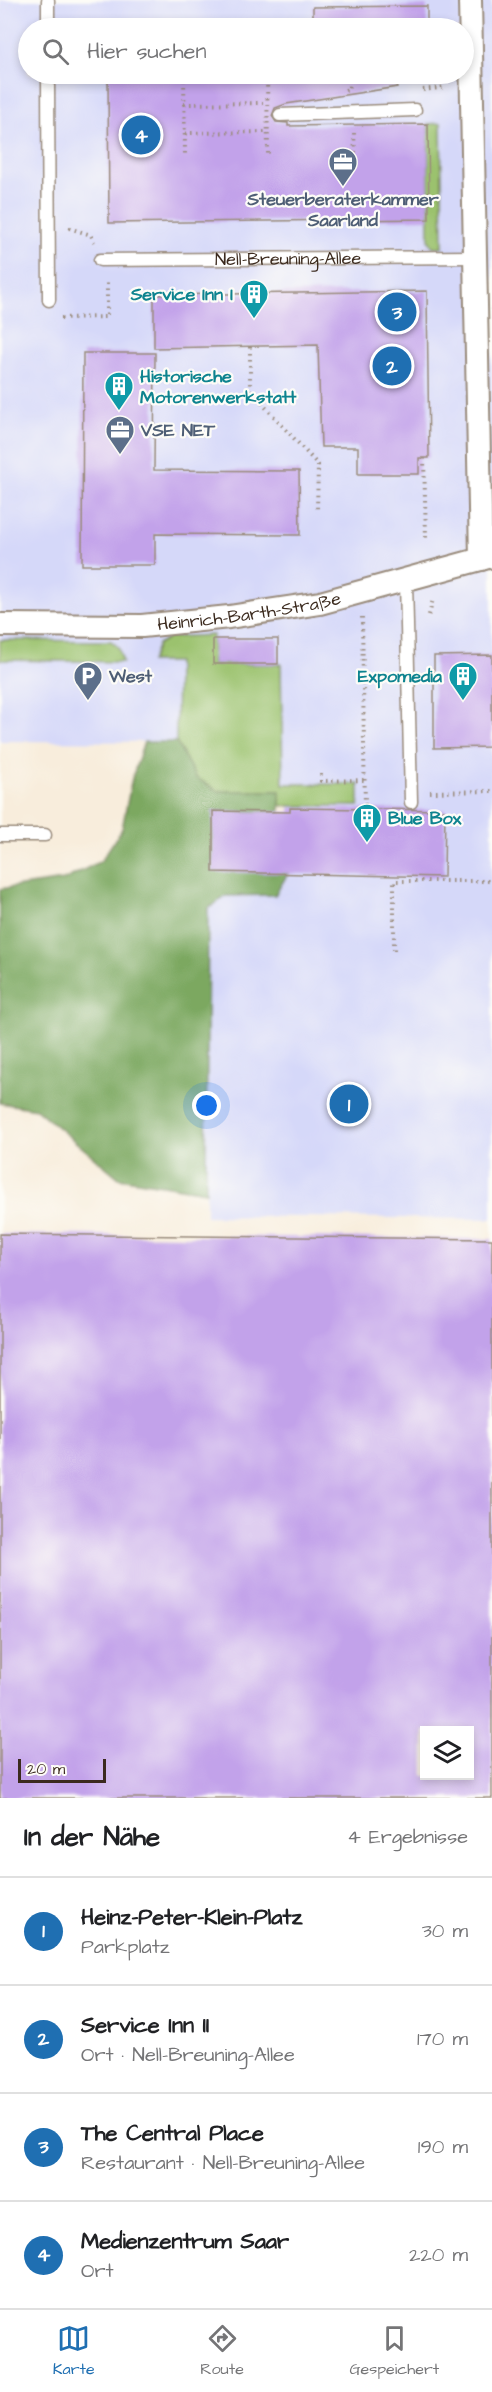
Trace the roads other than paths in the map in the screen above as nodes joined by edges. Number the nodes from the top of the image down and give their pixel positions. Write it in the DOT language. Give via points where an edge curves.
graph roads {
  1 [pos="48,0"];
  2 [pos="470,0"];
  3 [pos="48,18"];
  4 [pos="470,18"];
  5 [pos="48,84"];
  6 [pos="471,84"];
  7 [pos="414,110"];
  8 [pos="280,115"];
  9 [pos="474,256"];
  10 [pos="104,260"];
  11 [pos="485,290"];
  12 [pos="50,300"];
  13 [pos="487,557"];
  14 [pos="406,580"];
  15 [pos="0,625"];
  16 [pos="411,802"];
  17 [pos="0,835"];
  18 [pos="45,835"];
  1 -- 3 [label="lane"];
  2 -- 4 [label="street"];
  5 -- 12 [label="lane"];
  6 -- 9 [label="street"];
  7 -- 8 [label="lane"];
  9 -- 10 [label="lane, Nell-Breuning-Allee"];
  9 -- 11 [label="street"];
  11 -- 13 [label="street"];
  13 -- 14 [label="street, Heinrich-Barth-Straße"];
  14 -- 15 [label="street, Heinrich-Barth-Straße" via="320,603 142,626"];
  14 -- 16 [label="lane"];
  17 -- 18 [label="lane"];
}
